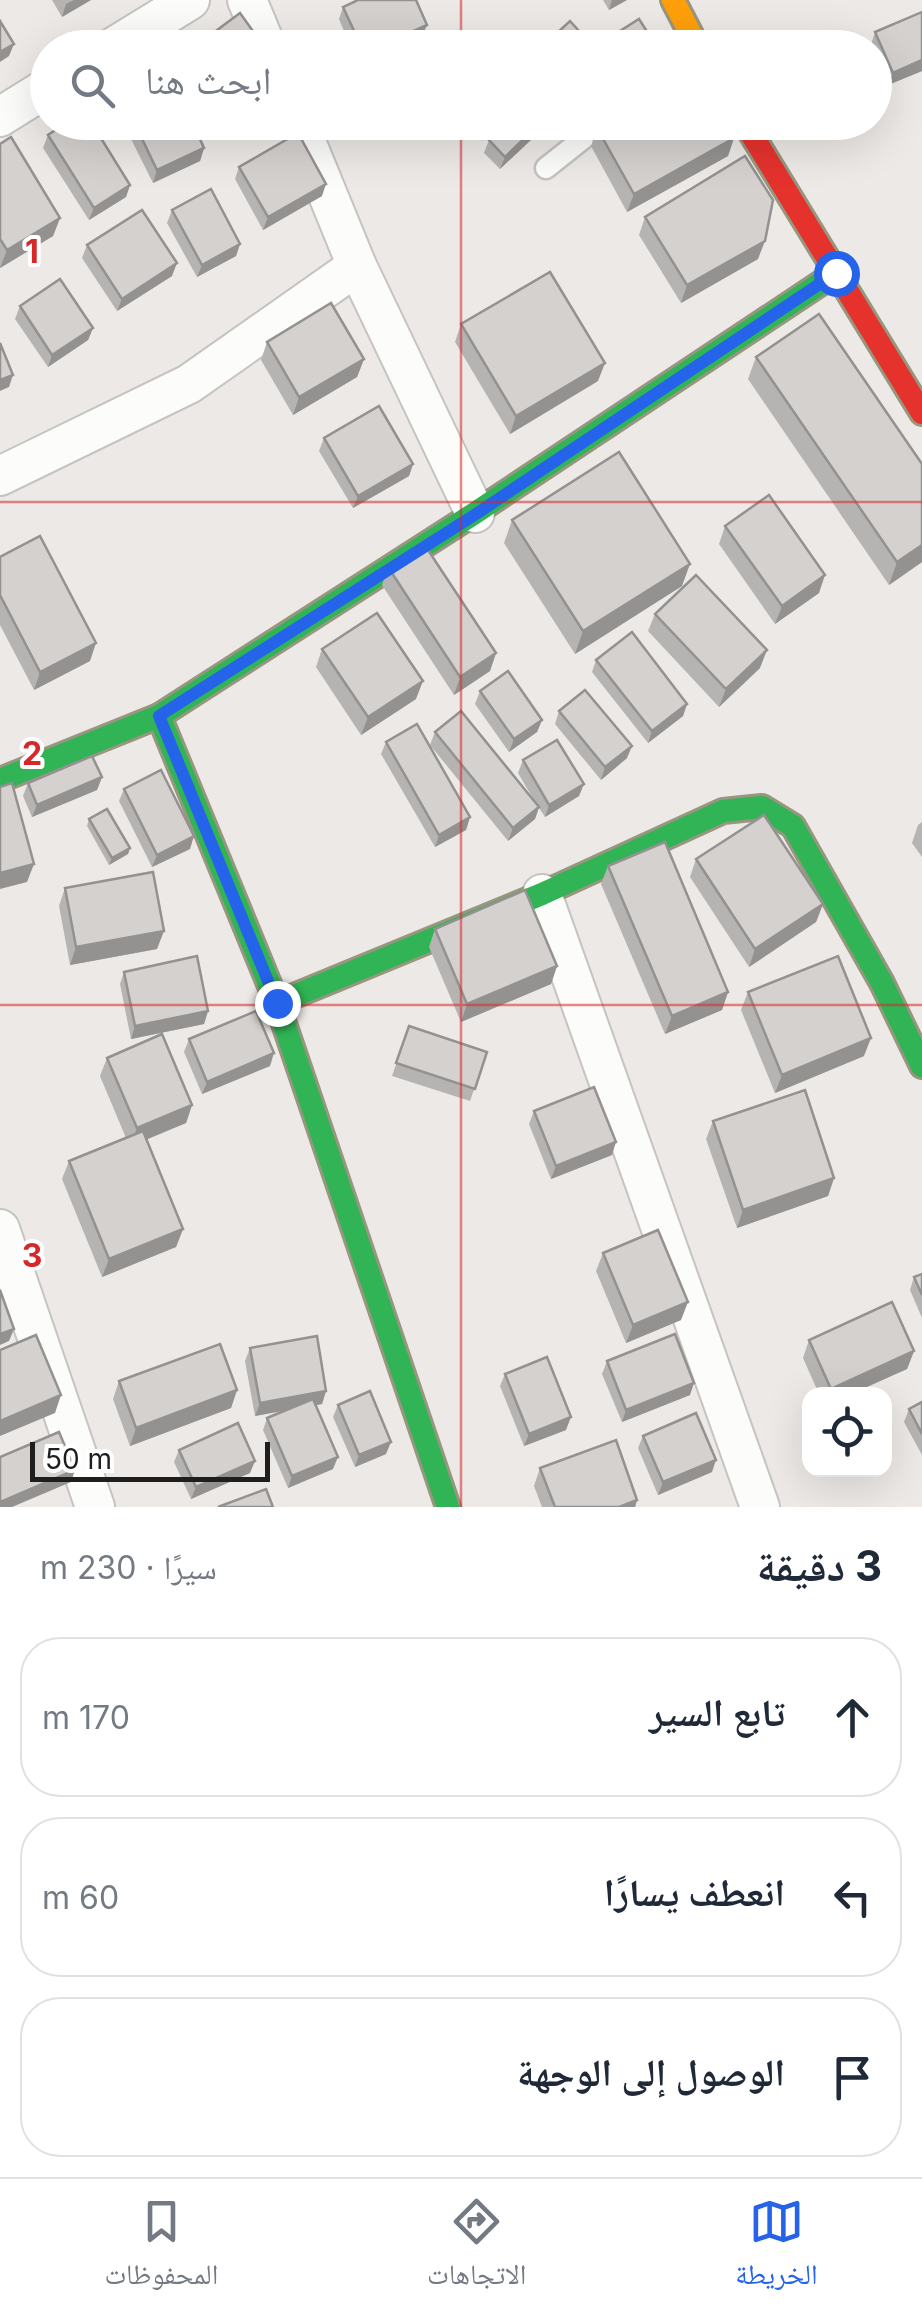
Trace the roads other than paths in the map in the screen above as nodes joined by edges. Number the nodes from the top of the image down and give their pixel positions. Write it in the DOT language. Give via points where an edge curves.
graph roads {
  1 [pos="190,0"];
  2 [pos="247,0"];
  3 [pos="674,0"];
  4 [pos="141,30"];
  5 [pos="260,30"];
  6 [pos="689,30"];
  7 [pos="30,98"];
  8 [pos="0,116"];
  9 [pos="305,140"];
  10 [pos="581,140"];
  11 [pos="755,140"];
  12 [pos="546,168"];
  13 [pos="357,266"];
  14 [pos="836,273"];
  15 [pos="922,413"];
  16 [pos="0,476"];
  17 [pos="476,514"];
  18 [pos="159,716"];
  19 [pos="0,780"];
  20 [pos="542,894"];
  21 [pos="277,1003"];
  22 [pos="922,1066"];
  23 [pos="0,1229"];
  24 [pos="95,1507"];
  25 [pos="448,1507"];
  26 [pos="760,1507"];
  1 -- 4 [label="street"];
  2 -- 5 [label="street"];
  3 -- 6 [label="street"];
  7 -- 8 [label="street"];
  9 -- 13 [label="street"];
  10 -- 12 [label="lane"];
  11 -- 14 [label="street"];
  13 -- 16 [label="street" via="189,384"];
  13 -- 17 [label="street"];
  14 -- 15 [label="street"];
  14 -- 17 [label="street"];
  17 -- 18 [label="street"];
  18 -- 19 [label="street"];
  18 -- 21 [label="street"];
  20 -- 21 [label="street"];
  20 -- 22 [label="street" via="724,811 762,807 793,826"];
  20 -- 26 [label="street"];
  21 -- 25 [label="street"];
  23 -- 24 [label="street"];
}
